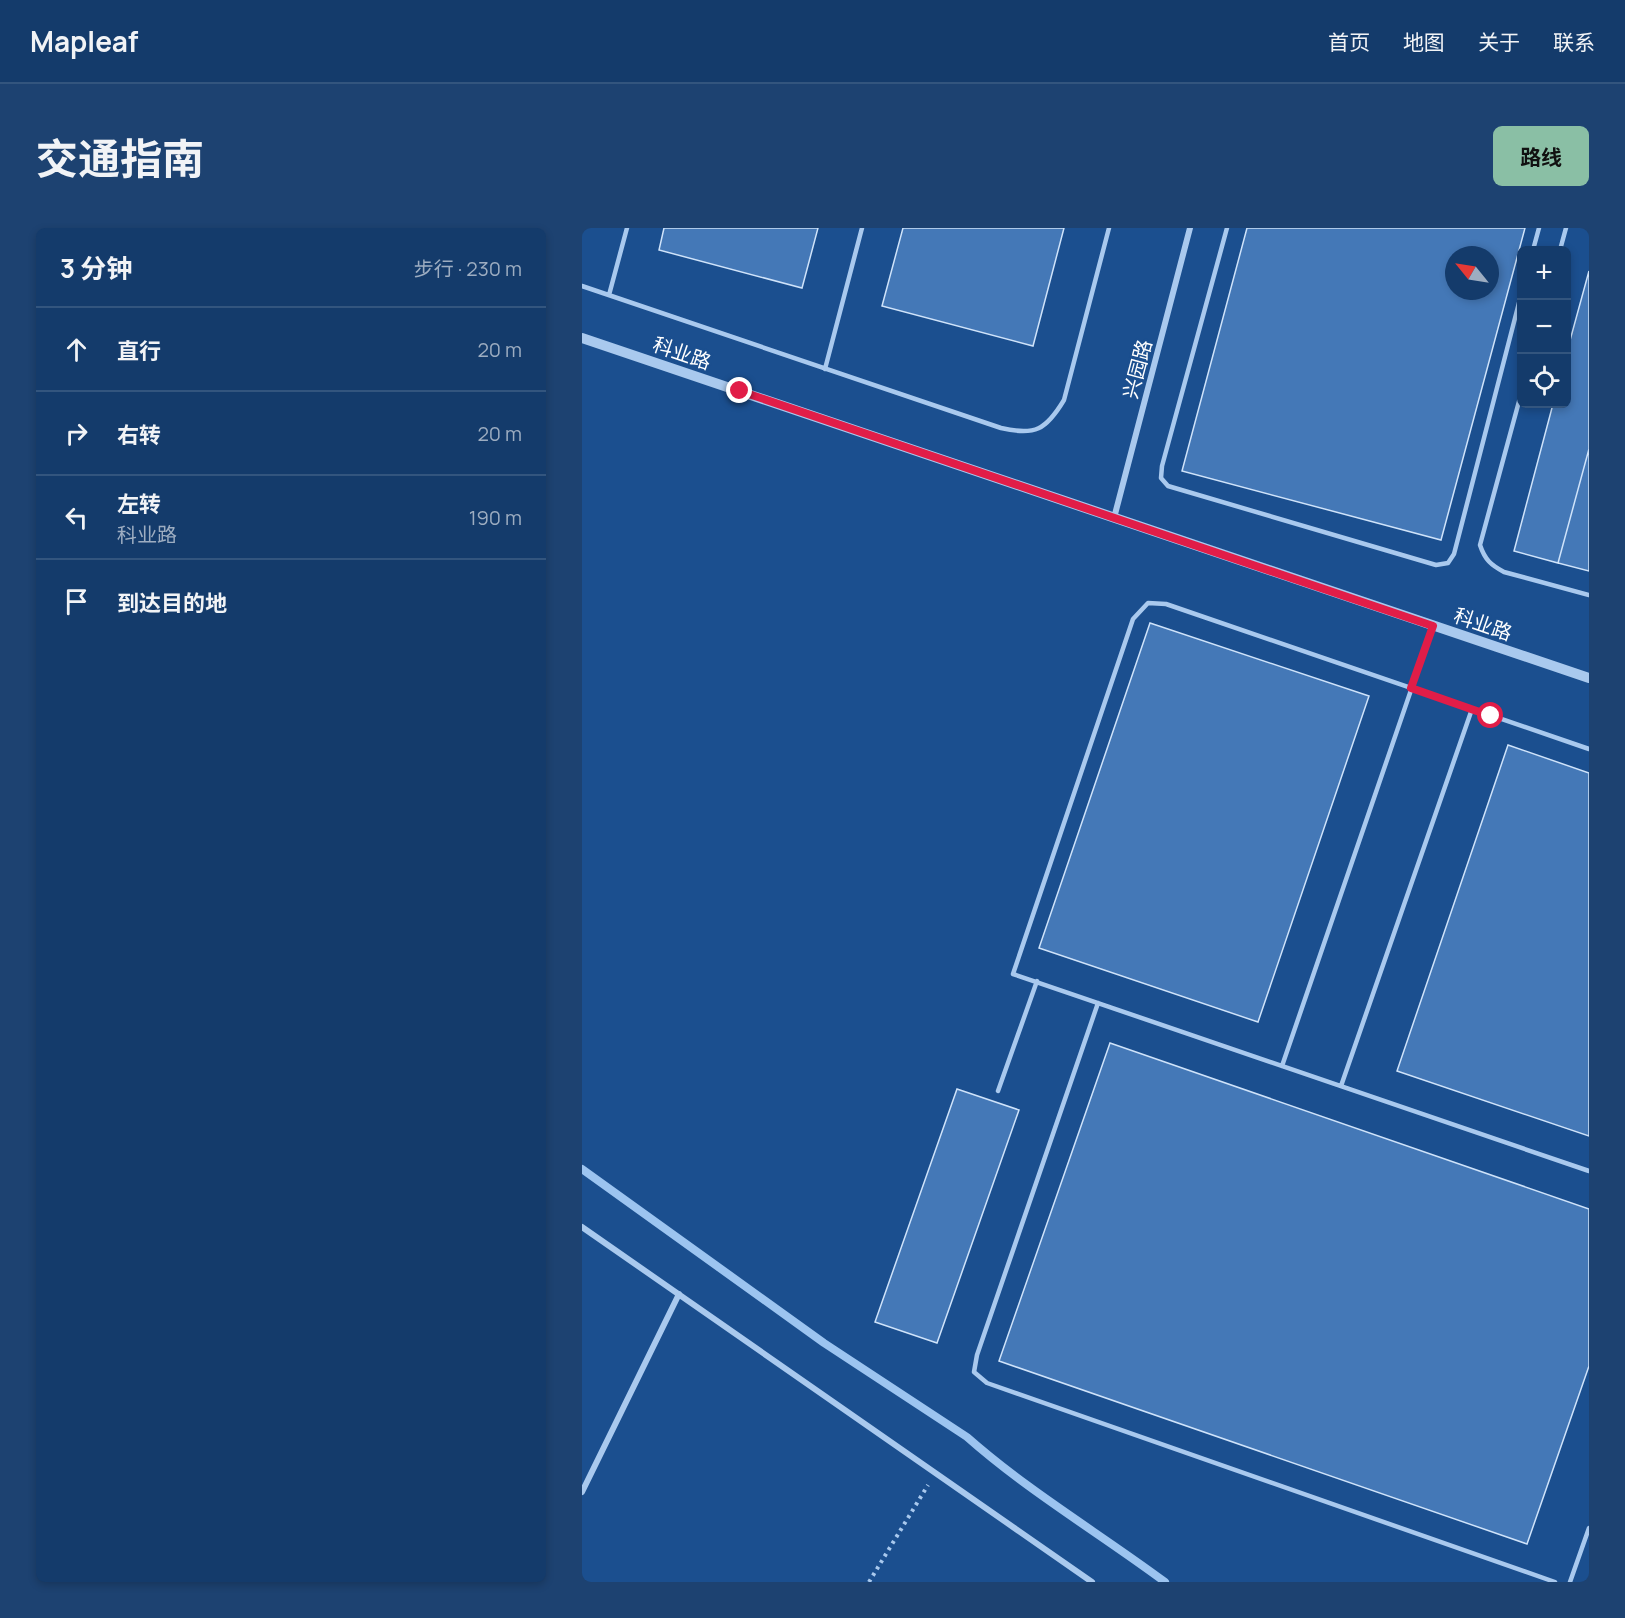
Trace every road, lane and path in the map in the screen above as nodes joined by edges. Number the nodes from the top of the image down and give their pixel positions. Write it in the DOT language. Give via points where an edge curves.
graph roads {
  1 [pos="627,228"];
  2 [pos="862,228"];
  3 [pos="1109,228"];
  4 [pos="1191,228"];
  5 [pos="1227,228"];
  6 [pos="1539,228"];
  7 [pos="1566,228"];
  8 [pos="1534,246"];
  9 [pos="1561,246"];
  10 [pos="582,286"];
  11 [pos="609,295"];
  12 [pos="1520,300"];
  13 [pos="582,338"];
  14 [pos="825,369"];
  15 [pos="1517,408"];
  16 [pos="1114,518"];
  17 [pos="1589,596"];
  18 [pos="1433,626"];
  19 [pos="1589,678"];
  20 [pos="1411,688"];
  21 [pos="1472,709"];
  22 [pos="1589,749"];
  23 [pos="1037,981"];
  24 [pos="1098,1003"];
  25 [pos="1282,1066"];
  26 [pos="1341,1086"];
  27 [pos="998,1091"];
  28 [pos="1589,1171"];
  29 [pos="582,1227"];
  30 [pos="679,1294"];
  31 [pos="936,1473"];
  32 [pos="582,1492"];
  33 [pos="1589,1528"];
  34 [pos="1089,1581"];
  35 [pos="869,1582"];
  36 [pos="1555,1582"];
  37 [pos="1570,1582"];
  1 -- 11 [label="lane"];
  2 -- 14 [label="lane"];
  3 -- 14 [label="lane" via="1064,400 1040,429 1019,433 1001,428"];
  4 -- 16 [label="street, 兴园路"];
  5 -- 12 [label="lane" via="1161,478 1168,486 1436,565 1448,563 1454,554"];
  6 -- 8 [label="lane"];
  7 -- 9 [label="lane"];
  10 -- 11 [label="lane"];
  11 -- 14 [label="lane"];
  13 -- 16 [label="street, 科业路"];
  15 -- 17 [label="lane" via="1480,545 1491,565 1504,572"];
  16 -- 18 [label="street, 科业路"];
  18 -- 19 [label="street, 科业路"];
  18 -- 20 [label="lane"];
  20 -- 21 [label="lane"];
  20 -- 23 [label="lane" via="1166,604 1148,603 1133,619 1013,974"];
  20 -- 25 [label="lane"];
  21 -- 22 [label="lane"];
  21 -- 26 [label="lane"];
  23 -- 24 [label="lane"];
  23 -- 27 [label="lane"];
  24 -- 25 [label="lane"];
  24 -- 36 [label="lane" via="974,1372 987,1383"];
  25 -- 26 [label="lane"];
  26 -- 28 [label="lane"];
  29 -- 30 [label="street"];
  30 -- 31 [label="street"];
  30 -- 32 [label="street"];
  31 -- 34 [label="street"];
  31 -- 35 [label="path"];
  33 -- 37 [label="lane"];
}
